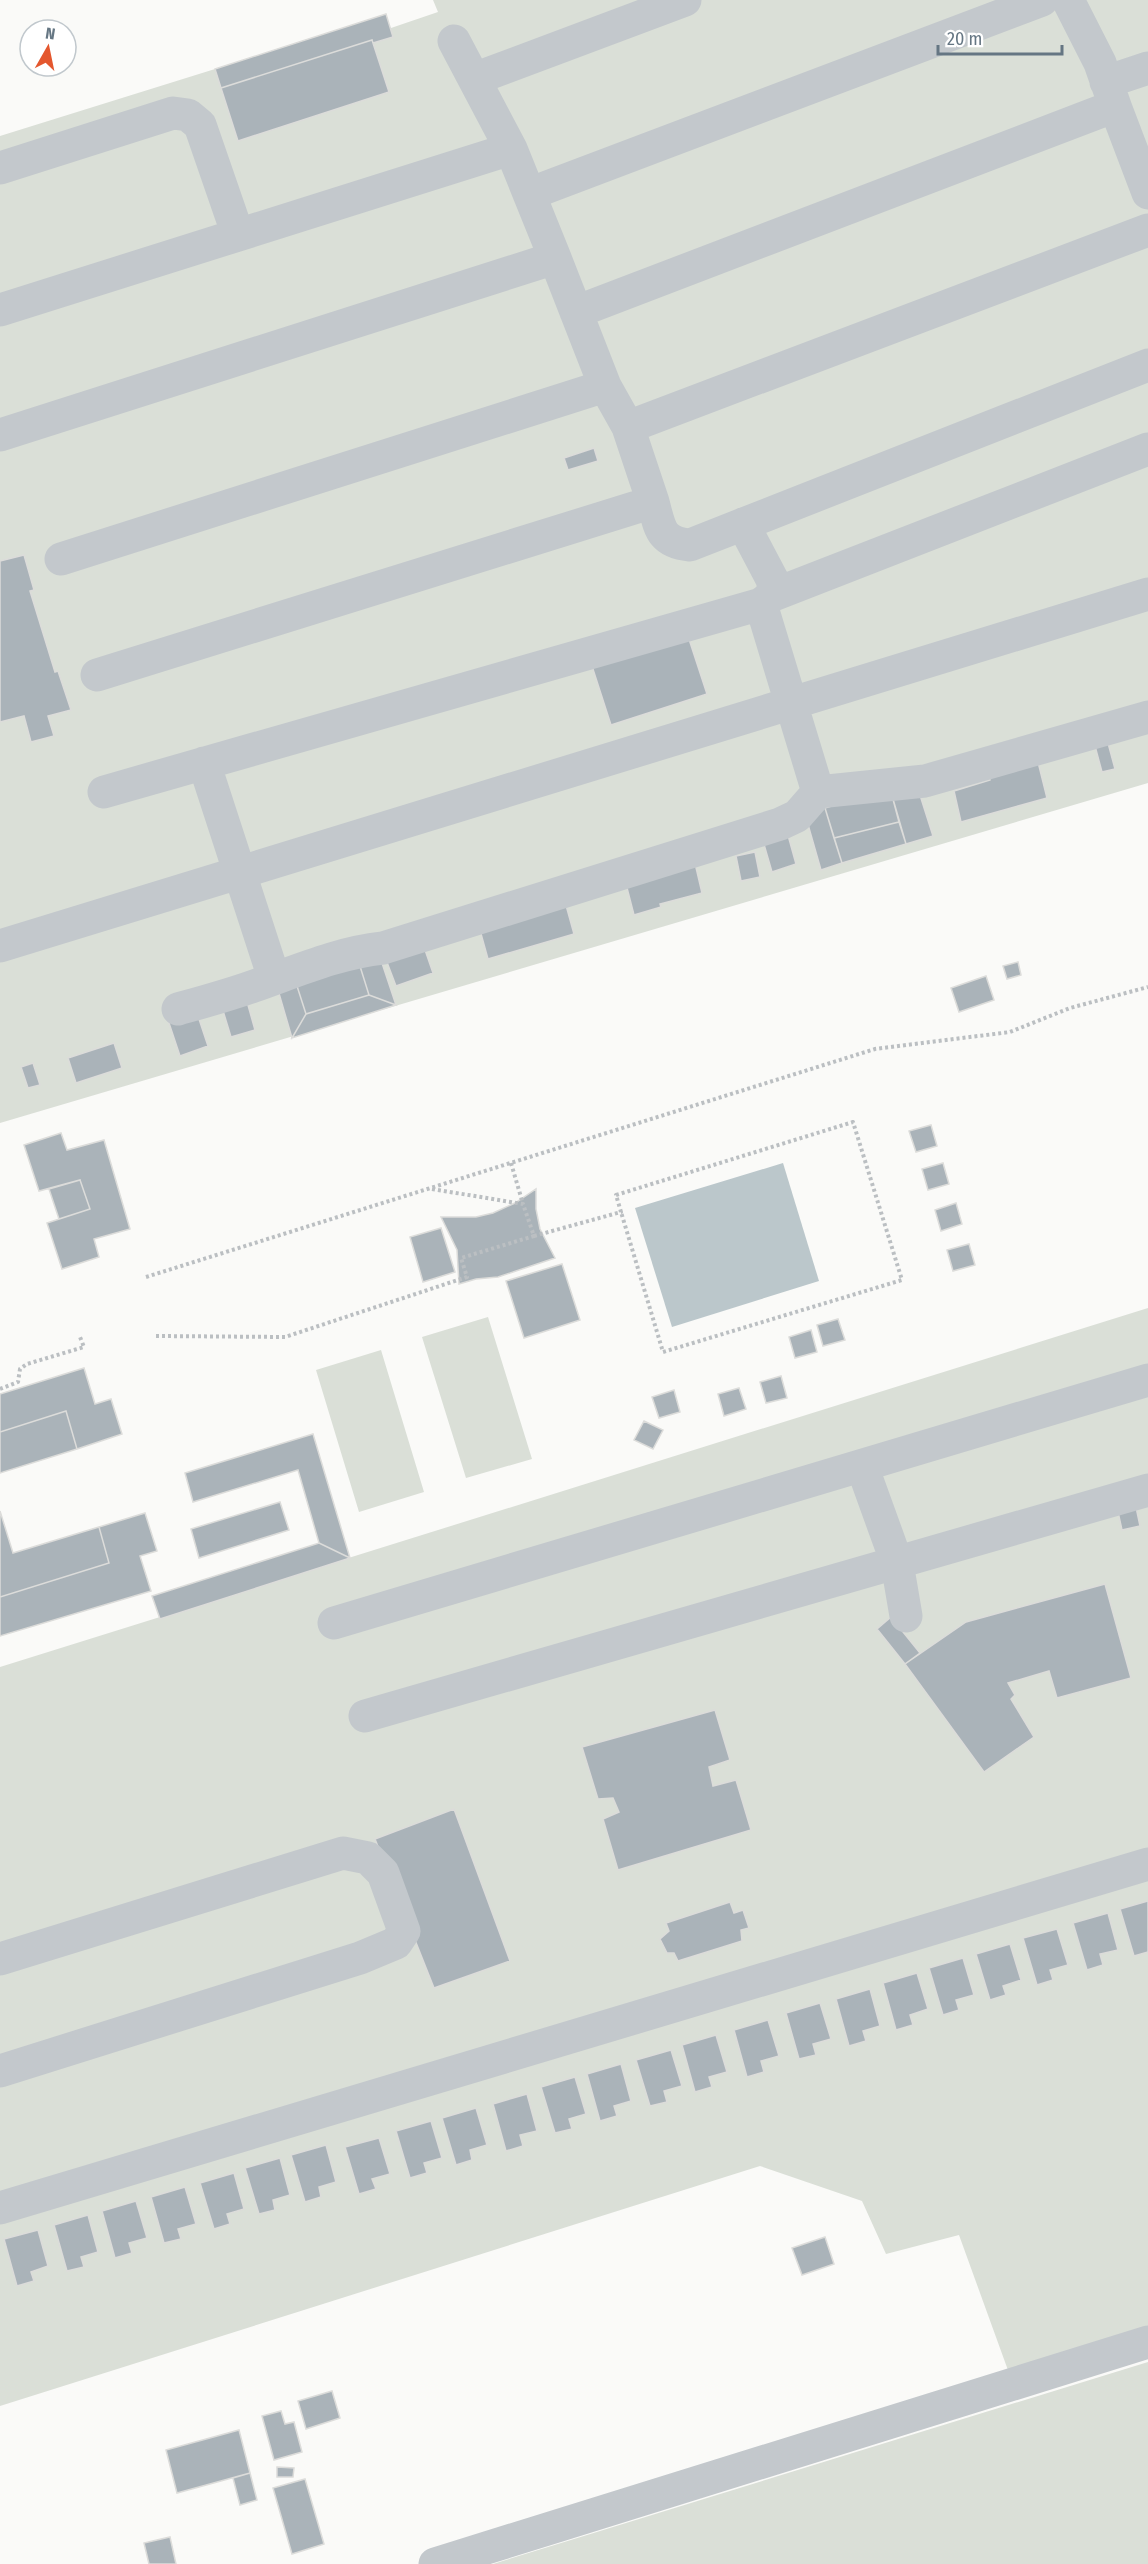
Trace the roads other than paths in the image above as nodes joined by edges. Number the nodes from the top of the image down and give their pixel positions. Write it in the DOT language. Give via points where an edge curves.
graph roads {
  1 [pos="685,0"];
  2 [pos="1042,0"];
  3 [pos="1068,0"];
  4 [pos="454,41"];
  5 [pos="1148,68"];
  6 [pos="474,79"];
  7 [pos="1110,94"];
  8 [pos="511,149"];
  9 [pos="0,168"];
  10 [pos="1148,193"];
  11 [pos="530,194"];
  12 [pos="1148,230"];
  13 [pos="238,235"];
  14 [pos="555,258"];
  15 [pos="0,310"];
  16 [pos="576,312"];
  17 [pos="1148,365"];
  18 [pos="605,386"];
  19 [pos="628,427"];
  20 [pos="0,435"];
  21 [pos="1148,449"];
  22 [pos="653,502"];
  23 [pos="743,524"];
  24 [pos="61,559"];
  25 [pos="1148,594"];
  26 [pos="767,599"];
  27 [pos="97,675"];
  28 [pos="790,702"];
  29 [pos="1148,717"];
  30 [pos="204,763"];
  31 [pos="104,792"];
  32 [pos="818,792"];
  33 [pos="239,872"];
  34 [pos="0,946"];
  35 [pos="274,978"];
  36 [pos="178,1010"];
  37 [pos="1148,1380"];
  38 [pos="862,1466"];
  39 [pos="1148,1490"];
  40 [pos="897,1563"];
  41 [pos="906,1616"];
  42 [pos="334,1623"];
  43 [pos="364,1716"];
  44 [pos="1148,1864"];
  45 [pos="0,1959"];
  46 [pos="0,2071"];
  47 [pos="0,2208"];
  48 [pos="1148,2342"];
  49 [pos="435,2564"];
  1 -- 6 [label="lane"];
  2 -- 11 [label="lane"];
  3 -- 7 [label="lane" via="1100,63"];
  4 -- 6 [label="lane"];
  5 -- 7 [label="lane"];
  6 -- 8 [label="lane"];
  7 -- 10 [label="lane"];
  7 -- 16 [label="lane"];
  8 -- 11 [label="lane"];
  8 -- 13 [label="lane"];
  9 -- 13 [label="lane" via="173,114 188,115 200,125"];
  11 -- 14 [label="lane"];
  12 -- 19 [label="lane"];
  13 -- 15 [label="lane"];
  14 -- 16 [label="lane"];
  14 -- 20 [label="lane"];
  16 -- 18 [label="lane"];
  17 -- 23 [label="lane"];
  18 -- 19 [label="lane"];
  18 -- 24 [label="lane"];
  19 -- 22 [label="lane"];
  21 -- 26 [label="lane"];
  22 -- 23 [label="lane" via="661,531 673,543 690,545"];
  22 -- 27 [label="lane"];
  23 -- 26 [label="lane" via="773,581"];
  25 -- 28 [label="lane"];
  26 -- 28 [label="lane"];
  26 -- 30 [label="lane"];
  28 -- 32 [label="lane"];
  28 -- 33 [label="lane"];
  29 -- 32 [label="lane" via="925,781"];
  30 -- 31 [label="lane"];
  30 -- 33 [label="lane"];
  32 -- 35 [label="lane" via="797,816 780,824 383,948 356,951"];
  33 -- 34 [label="lane"];
  33 -- 35 [label="lane"];
  35 -- 36 [label="lane"];
  37 -- 38 [label="lane"];
  38 -- 40 [label="lane"];
  38 -- 42 [label="lane"];
  39 -- 40 [label="lane"];
  40 -- 41 [label="lane"];
  40 -- 43 [label="lane"];
  44 -- 47 [label="lane"];
  45 -- 46 [label="lane" via="343,1853 368,1858 383,1873 404,1931 396,1943 360,1958"];
  48 -- 49 [label="lane"];
}
